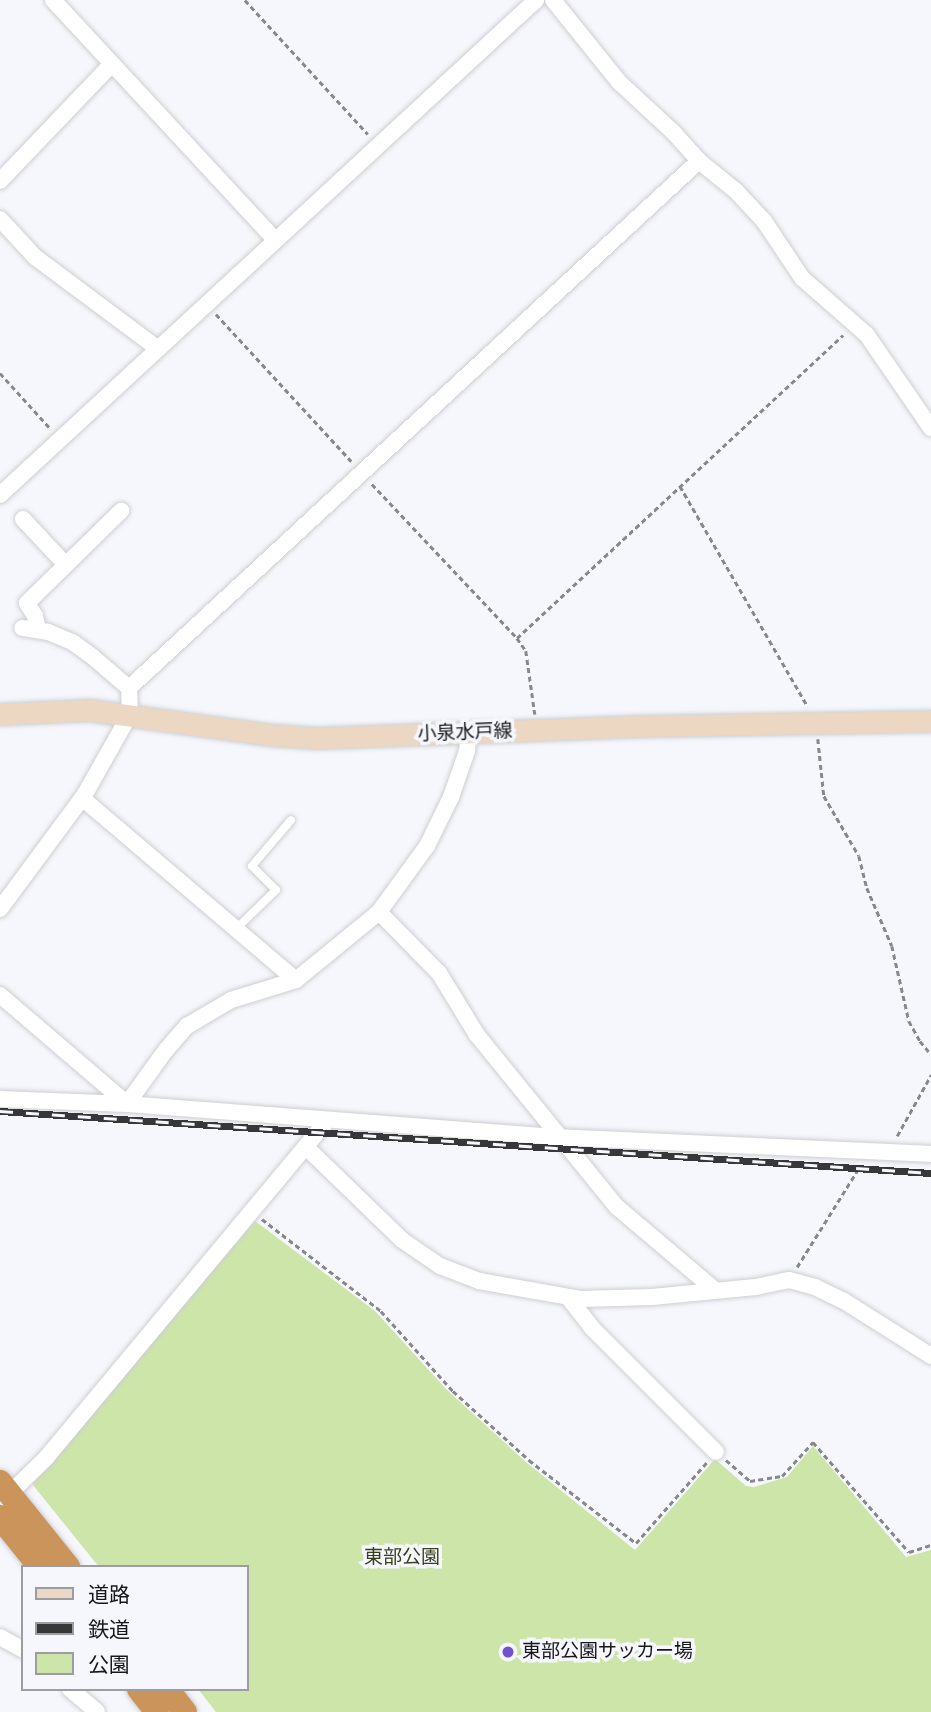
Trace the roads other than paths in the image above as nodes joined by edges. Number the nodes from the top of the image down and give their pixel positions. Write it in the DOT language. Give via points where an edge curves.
graph roads {
  1 [pos="53,0"];
  2 [pos="536,0"];
  3 [pos="553,0"];
  4 [pos="112,64"];
  5 [pos="699,160"];
  6 [pos="0,181"];
  7 [pos="0,219"];
  8 [pos="275,240"];
  9 [pos="157,348"];
  10 [pos="931,428"];
  11 [pos="0,495"];
  12 [pos="121,511"];
  13 [pos="23,519"];
  14 [pos="65,564"];
  15 [pos="22,628"];
  16 [pos="38,630"];
  17 [pos="129,688"];
  18 [pos="0,714"];
  19 [pos="130,714"];
  20 [pos="931,721"];
  21 [pos="469,733"];
  22 [pos="82,798"];
  23 [pos="291,820"];
  24 [pos="0,909"];
  25 [pos="379,912"];
  26 [pos="236,929"];
  27 [pos="296,980"];
  28 [pos="0,995"];
  29 [pos="0,1099"];
  30 [pos="127,1104"];
  31 [pos="327,1121"];
  32 [pos="557,1137"];
  33 [pos="307,1148"];
  34 [pos="931,1154"];
  35 [pos="715,1290"];
  36 [pos="568,1297"];
  37 [pos="931,1356"];
  38 [pos="716,1452"];
  39 [pos="3,1493"];
  40 [pos="0,1517"];
  41 [pos="38,1565"];
  42 [pos="66,1565"];
  43 [pos="0,1637"];
  44 [pos="21,1649"];
  45 [pos="72,1691"];
  46 [pos="141,1691"];
  47 [pos="169,1691"];
  48 [pos="97,1712"];
  49 [pos="157,1712"];
  50 [pos="185,1712"];
  1 -- 4 [label="street"];
  2 -- 8 [label="street"];
  3 -- 5 [label="street" via="619,82"];
  4 -- 6 [label="street"];
  4 -- 8 [label="street"];
  5 -- 10 [label="street" via="764,221 802,278 867,335"];
  5 -- 17 [label="street"];
  7 -- 9 [label="street" via="35,257"];
  8 -- 9 [label="street"];
  9 -- 11 [label="street"];
  12 -- 14 [label="street"];
  13 -- 14 [label="street"];
  14 -- 16 [label="street" via="27,603"];
  15 -- 16 [label="street"];
  16 -- 17 [label="street" via="72,642"];
  17 -- 19 [label="street"];
  18 -- 19 [label="main road, 小泉水戸線" via="53,709"];
  19 -- 21 [label="main road, 小泉水戸線" via="317,738"];
  19 -- 22 [label="street"];
  20 -- 21 [label="main road, 小泉水戸線"];
  21 -- 25 [label="street" via="467,751 427,846"];
  22 -- 24 [label="street"];
  22 -- 26 [label="street"];
  23 -- 26 [label="lane" via="252,866 276,891"];
  25 -- 27 [label="street"];
  25 -- 32 [label="street" via="439,973 477,1035"];
  26 -- 27 [label="street"];
  27 -- 30 [label="street" via="231,1000 197,1019 166,1050"];
  28 -- 30 [label="street"];
  29 -- 30 [label="street"];
  30 -- 31 [label="street"];
  31 -- 32 [label="street"];
  31 -- 33 [label="street"];
  32 -- 34 [label="street"];
  32 -- 35 [label="street" via="617,1208"];
  33 -- 36 [label="street" via="402,1240 440,1266 479,1281"];
  33 -- 39 [label="street" via="46,1458"];
  35 -- 36 [label="street" via="652,1297"];
  35 -- 37 [label="street" via="789,1280 815,1287"];
  36 -- 38 [label="street" via="627,1365"];
  39 -- 42 [label="highway"];
  40 -- 41 [label="highway"];
  43 -- 44 [label="street"];
  45 -- 48 [label="street"];
  46 -- 49 [label="highway"];
  47 -- 50 [label="highway"];
}
